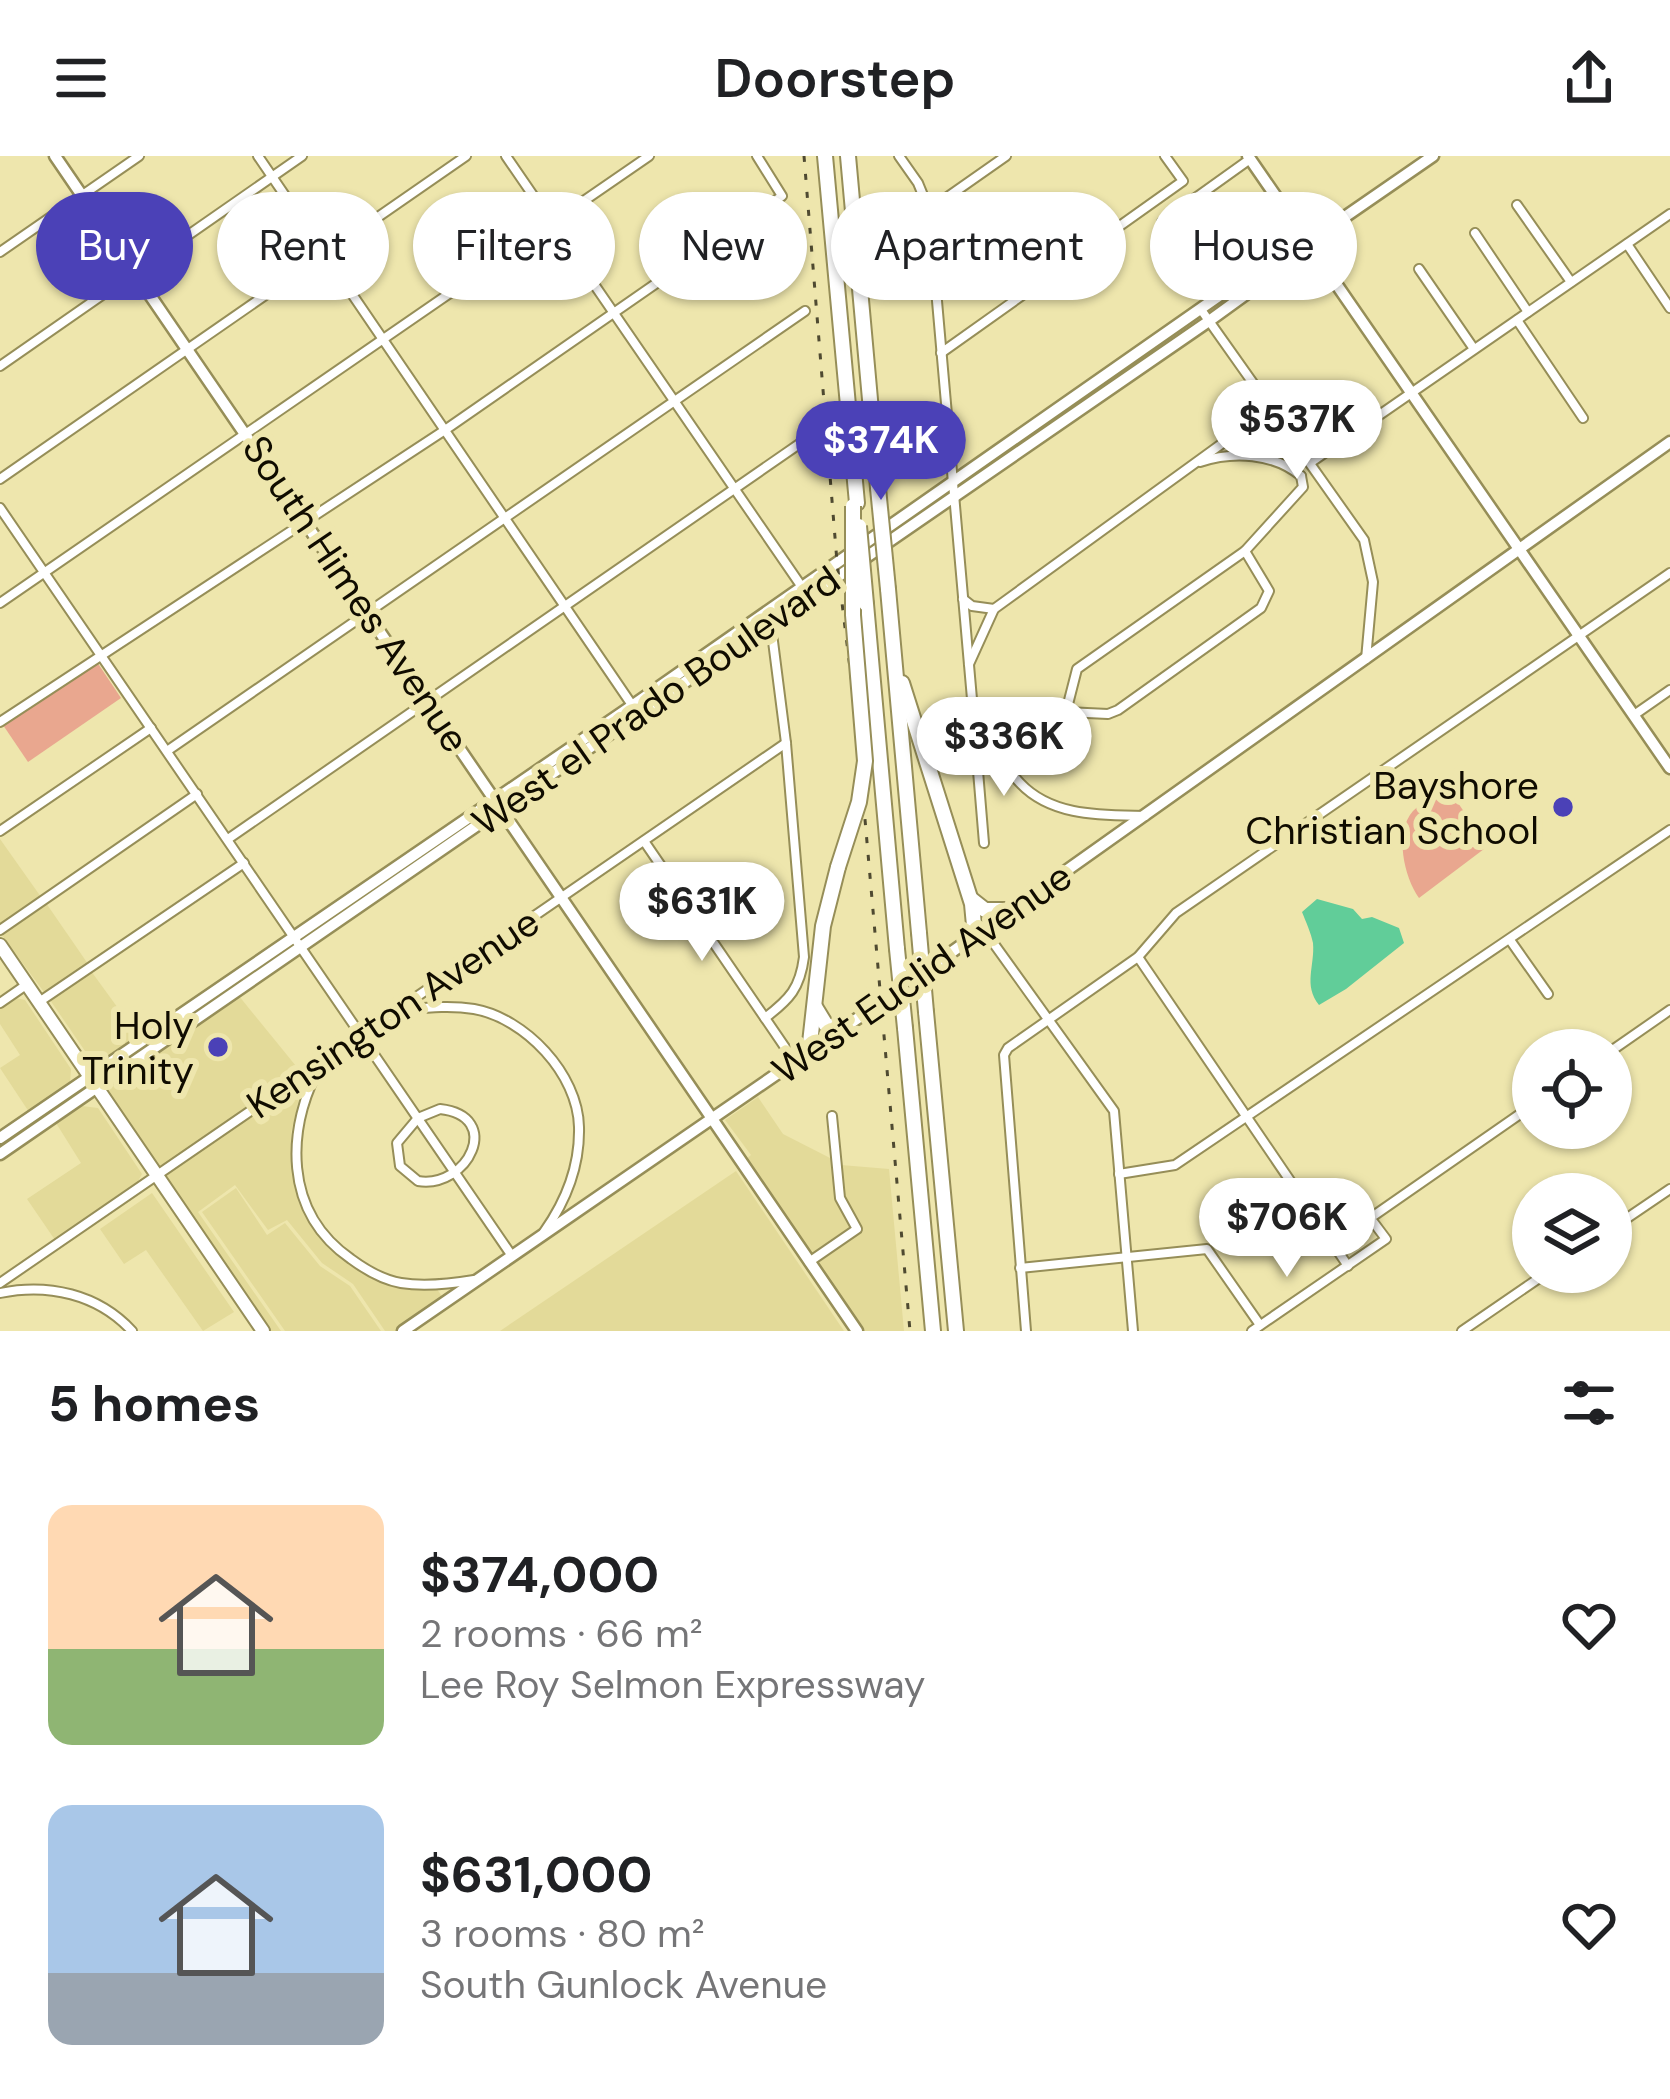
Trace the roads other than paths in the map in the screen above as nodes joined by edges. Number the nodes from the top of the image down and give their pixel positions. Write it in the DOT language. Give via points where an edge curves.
graph roads {
  1 [pos="56,156"];
  2 [pos="139,156"];
  3 [pos="258,156"];
  4 [pos="302,156"];
  5 [pos="466,156"];
  6 [pos="506,156"];
  7 [pos="649,156"];
  8 [pos="757,156"];
  9 [pos="825,156"];
  10 [pos="848,156"];
  11 [pos="899,156"];
  12 [pos="1006,156"];
  13 [pos="1165,156"];
  14 [pos="1433,156"];
  15 [pos="1249,158"];
  16 [pos="272,177"];
  17 [pos="80,192"];
  18 [pos="86,192"];
  19 [pos="283,192"];
  20 [pos="532,192"];
  21 [pos="597,192"];
  22 [pos="922,192"];
  23 [pos="955,192"];
  24 [pos="1203,192"];
  25 [pos="1272,192"];
  26 [pos="1517,205"];
  27 [pos="1357,208"];
  28 [pos="389,210"];
  29 [pos="1670,214"];
  30 [pos="36,227"];
  31 [pos="193,232"];
  32 [pos="1475,233"];
  33 [pos="1627,244"];
  34 [pos="0,252"];
  35 [pos="1419,269"];
  36 [pos="1570,282"];
  37 [pos="95,300"];
  38 [pos="154,300"];
  39 [pos="260,300"];
  40 [pos="357,300"];
  41 [pos="440,300"];
  42 [pos="606,300"];
  43 [pos="937,300"];
  44 [pos="1225,300"];
  45 [pos="1346,300"];
  46 [pos="1670,308"];
  47 [pos="805,311"];
  48 [pos="614,312"];
  49 [pos="1528,312"];
  50 [pos="1206,316"];
  51 [pos="1517,320"];
  52 [pos="383,339"];
  53 [pos="1474,349"];
  54 [pos="188,350"];
  55 [pos="941,353"];
  56 [pos="0,366"];
  57 [pos="1410,394"];
  58 [pos="675,401"];
  59 [pos="1078,403"];
  60 [pos="1271,408"];
  61 [pos="1583,418"];
  62 [pos="445,430"];
  63 [pos="818,430"];
  64 [pos="246,434"];
  65 [pos="1670,442"];
  66 [pos="1194,464"];
  67 [pos="1312,466"];
  68 [pos="1301,476"];
  69 [pos="0,479"];
  70 [pos="951,483"];
  71 [pos="734,488"];
  72 [pos="952,498"];
  73 [pos="855,501"];
  74 [pos="0,508"];
  75 [pos="505,518"];
  76 [pos="305,520"];
  77 [pos="1245,551"];
  78 [pos="1519,551"];
  79 [pos="45,572"];
  80 [pos="1670,573"];
  81 [pos="805,592"];
  82 [pos="963,599"];
  83 [pos="0,603"];
  84 [pos="565,606"];
  85 [pos="994,609"];
  86 [pos="368,613"];
  87 [pos="771,616"];
  88 [pos="1579,636"];
  89 [pos="893,651"];
  90 [pos="100,653"];
  91 [pos="1365,662"];
  92 [pos="968,665"];
  93 [pos="1670,690"];
  94 [pos="429,701"];
  95 [pos="635,710"];
  96 [pos="1066,712"];
  97 [pos="1634,715"];
  98 [pos="0,722"];
  99 [pos="151,728"];
  100 [pos="976,733"];
  101 [pos="786,743"];
  102 [pos="167,751"];
  103 [pos="1001,756"];
  104 [pos="1670,768"];
  105 [pos="197,794"];
  106 [pos="499,803"];
  107 [pos="1146,816"];
  108 [pos="1670,830"];
  109 [pos="0,831"];
  110 [pos="228,839"];
  111 [pos="644,841"];
  112 [pos="984,843"];
  113 [pos="244,862"];
  114 [pos="562,897"];
  115 [pos="971,899"];
  116 [pos="1012,910"];
  117 [pos="0,930"];
  118 [pos="979,933"];
  119 [pos="1510,940"];
  120 [pos="299,941"];
  121 [pos="0,945"];
  122 [pos="1138,957"];
  123 [pos="27,985"];
  124 [pos="1548,994"];
  125 [pos="221,995"];
  126 [pos="39,1002"];
  127 [pos="0,1003"];
  128 [pos="815,1007"];
  129 [pos="397,1010"];
  130 [pos="1670,1010"];
  131 [pos="765,1018"];
  132 [pos="1048,1019"];
  133 [pos="842,1029"];
  134 [pos="361,1035"];
  135 [pos="1632,1036"];
  136 [pos="809,1052"];
  137 [pos="323,1061"];
  138 [pos="795,1062"];
  139 [pos="88,1076"];
  140 [pos="97,1089"];
  141 [pos="832,1116"];
  142 [pos="418,1118"];
  143 [pos="712,1119"];
  144 [pos="1248,1119"];
  145 [pos="1512,1121"];
  146 [pos="0,1138"];
  147 [pos="0,1154"];
  148 [pos="454,1172"];
  149 [pos="1119,1174"];
  150 [pos="156,1176"];
  151 [pos="1670,1189"];
  152 [pos="1632,1215"];
  153 [pos="1371,1219"];
  154 [pos="541,1236"];
  155 [pos="1333,1244"];
  156 [pos="512,1256"];
  157 [pos="1126,1258"];
  158 [pos="809,1262"];
  159 [pos="1348,1266"];
  160 [pos="1020,1268"];
  161 [pos="478,1280"];
  162 [pos="0,1283"];
  163 [pos="0,1293"];
  164 [pos="1518,1293"];
  165 [pos="1256,1328"];
  166 [pos="132,1331"];
  167 [pos="263,1331"];
  168 [pos="403,1331"];
  169 [pos="857,1331"];
  170 [pos="933,1331"];
  171 [pos="956,1331"];
  172 [pos="1026,1331"];
  173 [pos="1133,1331"];
  174 [pos="1462,1331"];
  1 -- 17 [label="street, South Himes Avenue"];
  2 -- 18 [label="street"];
  3 -- 16 [label="street"];
  4 -- 16 [label="street"];
  5 -- 28 [label="street"];
  6 -- 20 [label="street"];
  7 -- 21 [label="street"];
  8 -- 48 [label="street" via="782,196"];
  9 -- 73 [label="highway"];
  10 -- 89 [label="highway, bridge"];
  11 -- 22 [label="street"];
  12 -- 23 [label="street"];
  13 -- 55 [label="street" via="1183,181"];
  14 -- 27 [label="street, West el Prado Boulevard"];
  15 -- 24 [label="street"];
  15 -- 25 [label="street"];
  16 -- 19 [label="street"];
  16 -- 31 [label="street"];
  26 -- 36 [label="street"];
  29 -- 33 [label="street"];
  30 -- 34 [label="street"];
  32 -- 49 [label="street"];
  33 -- 36 [label="street"];
  33 -- 46 [label="street"];
  35 -- 53 [label="street"];
  36 -- 49 [label="street"];
  37 -- 56 [label="street"];
  38 -- 54 [label="street, South Himes Avenue"];
  39 -- 54 [label="street"];
  40 -- 52 [label="street"];
  41 -- 52 [label="street"];
  42 -- 48 [label="street"];
  43 -- 55 [label="street"];
  44 -- 50 [label="street, West el Prado Boulevard"];
  45 -- 57 [label="street"];
  47 -- 58 [label="street"];
  48 -- 58 [label="street"];
  48 -- 62 [label="street"];
  49 -- 51 [label="street"];
  50 -- 59 [label="street, West el Prado Boulevard"];
  50 -- 60 [label="street"];
  51 -- 53 [label="street"];
  51 -- 61 [label="street"];
  52 -- 62 [label="street"];
  52 -- 64 [label="street"];
  53 -- 57 [label="street"];
  54 -- 64 [label="street, South Himes Avenue"];
  54 -- 69 [label="street"];
  55 -- 70 [label="street"];
  57 -- 67 [label="street"];
  57 -- 78 [label="street"];
  58 -- 71 [label="street"];
  58 -- 75 [label="street"];
  59 -- 70 [label="street, West el Prado Boulevard"];
  59 -- 72 [label="street, West el Prado Boulevard"];
  60 -- 66 [label="street"];
  60 -- 67 [label="street"];
  62 -- 75 [label="street"];
  62 -- 76 [label="street"];
  63 -- 71 [label="street"];
  64 -- 76 [label="street, South Himes Avenue"];
  64 -- 79 [label="street"];
  65 -- 78 [label="street, West Euclid Avenue"];
  66 -- 68 [label="street" via="1256,456"];
  66 -- 85 [label="street"];
  67 -- 68 [label="street"];
  67 -- 91 [label="street" via="1364,540 1372,582"];
  68 -- 77 [label="street" via="1303,488"];
  70 -- 72 [label="street"];
  70 -- 81 [label="street, West el Prado Boulevard"];
  71 -- 81 [label="street"];
  71 -- 84 [label="street"];
  72 -- 81 [label="street, West el Prado Boulevard"];
  72 -- 82 [label="street"];
  73 -- 128 [label="highway, bridge" via="853,615 865,761 824,926"];
  73 -- 170 [label="highway, bridge"];
  74 -- 79 [label="street"];
  75 -- 84 [label="street"];
  75 -- 86 [label="street"];
  76 -- 86 [label="street, South Himes Avenue"];
  76 -- 90 [label="street"];
  77 -- 96 [label="street" via="1077,669"];
  77 -- 96 [label="street" via="1269,591 1261,608 1118,710"];
  78 -- 88 [label="street"];
  78 -- 91 [label="street, West Euclid Avenue"];
  79 -- 83 [label="street"];
  79 -- 90 [label="street"];
  80 -- 88 [label="street"];
  81 -- 87 [label="street, West el Prado Boulevard"];
  82 -- 85 [label="street"];
  82 -- 92 [label="street"];
  84 -- 94 [label="street"];
  84 -- 95 [label="street"];
  85 -- 92 [label="street"];
  86 -- 94 [label="street, South Himes Avenue"];
  86 -- 102 [label="street"];
  87 -- 95 [label="street, West el Prado Boulevard"];
  87 -- 101 [label="street"];
  88 -- 97 [label="street"];
  88 -- 122 [label="street" via="1176,913"];
  89 -- 115 [label="highway"];
  89 -- 171 [label="highway, bridge"];
  90 -- 98 [label="street"];
  90 -- 99 [label="street"];
  91 -- 107 [label="street, West Euclid Avenue"];
  92 -- 100 [label="street"];
  93 -- 97 [label="street"];
  94 -- 106 [label="street, South Himes Avenue"];
  94 -- 110 [label="street"];
  95 -- 106 [label="street, West el Prado Boulevard"];
  96 -- 103 [label="street"];
  97 -- 104 [label="street"];
  99 -- 102 [label="street"];
  99 -- 109 [label="street"];
  100 -- 103 [label="street"];
  100 -- 112 [label="street"];
  101 -- 111 [label="street, Kensington Avenue"];
  101 -- 131 [label="street" via="804,957 792,998"];
  102 -- 105 [label="street"];
  103 -- 107 [label="street" via="1022,786 1075,814"];
  105 -- 110 [label="street"];
  105 -- 117 [label="street"];
  106 -- 114 [label="street, South Himes Avenue"];
  106 -- 120 [label="street, West el Prado Boulevard"];
  107 -- 116 [label="street, West Euclid Avenue"];
  108 -- 119 [label="street"];
  110 -- 113 [label="street"];
  111 -- 114 [label="street, Kensington Avenue"];
  111 -- 131 [label="street"];
  113 -- 120 [label="street"];
  113 -- 126 [label="street"];
  114 -- 129 [label="street, Kensington Avenue"];
  114 -- 143 [label="street, South Himes Avenue"];
  115 -- 116 [label="highway" via="986,910"];
  115 -- 118 [label="highway"];
  116 -- 118 [label="street, West Euclid Avenue"];
  118 -- 132 [label="street"];
  118 -- 133 [label="street, West Euclid Avenue"];
  119 -- 124 [label="street"];
  119 -- 144 [label="street"];
  120 -- 125 [label="street, West el Prado Boulevard"];
  120 -- 134 [label="street"];
  121 -- 123 [label="main road"];
  122 -- 132 [label="street"];
  122 -- 144 [label="street"];
  123 -- 126 [label="main road"];
  123 -- 127 [label="street"];
  125 -- 139 [label="street, West el Prado Boulevard"];
  125 -- 140 [label="street, West el Prado Boulevard"];
  126 -- 139 [label="main road"];
  128 -- 133 [label="highway" via="823,1023"];
  128 -- 136 [label="highway"];
  129 -- 134 [label="street, Kensington Avenue"];
  129 -- 154 [label="street" via="477,1009 509,1021 557,1067 580,1126 570,1191"];
  130 -- 135 [label="street"];
  131 -- 138 [label="street"];
  132 -- 149 [label="street" via="1114,1112"];
  132 -- 160 [label="street" via="1004,1055"];
  133 -- 136 [label="street, West Euclid Avenue"];
  134 -- 137 [label="street, Kensington Avenue"];
  134 -- 142 [label="street"];
  136 -- 138 [label="street, West Euclid Avenue"];
  137 -- 150 [label="street, Kensington Avenue"];
  137 -- 161 [label="street" via="295,1133 295,1166 325,1237 397,1283"];
  138 -- 143 [label="street, West Euclid Avenue"];
  139 -- 140 [label="main road"];
  139 -- 146 [label="street, West el Prado Boulevard"];
  140 -- 147 [label="street, West el Prado Boulevard"];
  140 -- 150 [label="main road"];
  141 -- 158 [label="street" via="840,1198 857,1229"];
  142 -- 148 [label="street"];
  142 -- 148 [label="street" via="453,1110 474,1130 470,1156"];
  142 -- 148 [label="street" via="397,1143 400,1166 426,1183"];
  143 -- 154 [label="street, West Euclid Avenue"];
  143 -- 158 [label="street, South Himes Avenue"];
  144 -- 149 [label="street" via="1175,1166"];
  144 -- 155 [label="street"];
  145 -- 153 [label="street"];
  148 -- 156 [label="street"];
  149 -- 157 [label="street"];
  150 -- 162 [label="street, Kensington Avenue"];
  150 -- 167 [label="main road"];
  151 -- 152 [label="street"];
  153 -- 155 [label="street"];
  153 -- 159 [label="street" via="1386,1240"];
  154 -- 156 [label="street, West Euclid Avenue"];
  155 -- 159 [label="street"];
  156 -- 161 [label="street, West Euclid Avenue"];
  157 -- 160 [label="street"];
  157 -- 165 [label="street" via="1207,1249"];
  157 -- 173 [label="street"];
  158 -- 169 [label="street, South Himes Avenue"];
  159 -- 165 [label="street"];
  160 -- 172 [label="street"];
  161 -- 168 [label="street, West Euclid Avenue"];
  163 -- 166 [label="street" via="58,1290 92,1300"];
  164 -- 174 [label="street"];
}
